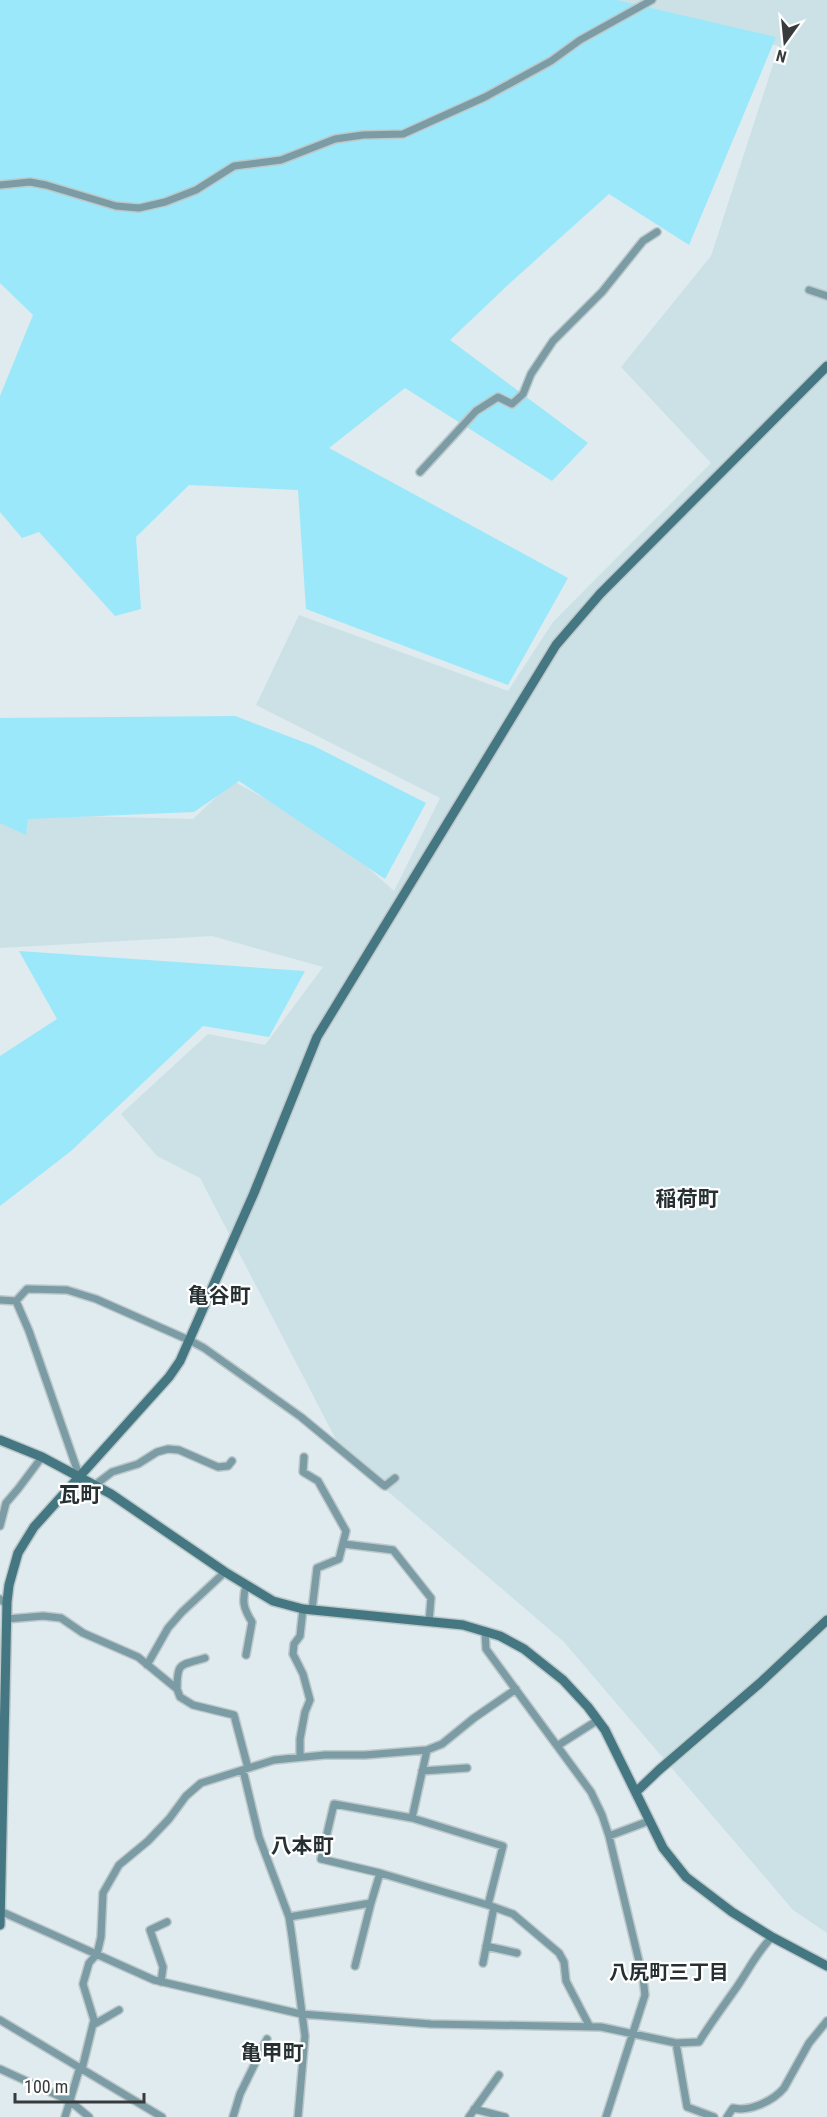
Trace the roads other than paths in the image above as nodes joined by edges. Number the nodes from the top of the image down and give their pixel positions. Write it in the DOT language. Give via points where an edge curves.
graph roads {
  1 [pos="652,0"];
  2 [pos="0,185"];
  3 [pos="657,232"];
  4 [pos="809,290"];
  5 [pos="827,296"];
  6 [pos="827,366"];
  7 [pos="420,472"];
  8 [pos="0,1300"];
  9 [pos="16,1301"];
  10 [pos="191,1341"];
  11 [pos="0,1440"];
  12 [pos="42,1457"];
  13 [pos="304,1457"];
  14 [pos="232,1461"];
  15 [pos="79,1476"];
  16 [pos="395,1478"];
  17 [pos="95,1485"];
  18 [pos="0,1526"];
  19 [pos="344,1544"];
  20 [pos="225,1572"];
  21 [pos="246,1585"];
  22 [pos="3,1602"];
  23 [pos="308,1610"];
  24 [pos="7,1619"];
  25 [pos="827,1620"];
  26 [pos="429,1622"];
  27 [pos="484,1631"];
  28 [pos="246,1655"];
  29 [pos="205,1658"];
  30 [pos="147,1665"];
  31 [pos="177,1689"];
  32 [pos="516,1689"];
  33 [pos="598,1720"];
  34 [pos="557,1746"];
  35 [pos="427,1750"];
  36 [pos="300,1757"];
  37 [pos="467,1768"];
  38 [pos="246,1769"];
  39 [pos="422,1771"];
  40 [pos="636,1792"];
  41 [pos="412,1818"];
  42 [pos="649,1821"];
  43 [pos="609,1836"];
  44 [pos="380,1873"];
  45 [pos="371,1903"];
  46 [pos="491,1906"];
  47 [pos="0,1911"];
  48 [pos="289,1917"];
  49 [pos="167,1922"];
  50 [pos="0,1925"];
  51 [pos="772,1937"];
  52 [pos="486,1946"];
  53 [pos="517,1953"];
  54 [pos="97,1954"];
  55 [pos="483,1963"];
  56 [pos="355,1966"];
  57 [pos="827,1966"];
  58 [pos="161,1982"];
  59 [pos="119,2010"];
  60 [pos="301,2014"];
  61 [pos="0,2020"];
  62 [pos="827,2021"];
  63 [pos="93,2025"];
  64 [pos="590,2027"];
  65 [pos="632,2035"];
  66 [pos="267,2039"];
  67 [pos="676,2043"];
  68 [pos="81,2068"];
  69 [pos="0,2069"];
  70 [pos="499,2075"];
  71 [pos="70,2101"];
  72 [pos="474,2109"];
  73 [pos="65,2117"];
  74 [pos="90,2117"];
  75 [pos="162,2117"];
  76 [pos="233,2117"];
  77 [pos="298,2117"];
  78 [pos="469,2117"];
  79 [pos="505,2117"];
  80 [pos="606,2117"];
  81 [pos="714,2117"];
  82 [pos="727,2117"];
  1 -- 2 [label="street" via="485,97 403,134 336,139 281,160 234,166 196,190 165,202 139,208 116,206 30,182"];
  3 -- 7 [label="street" via="643,241 602,292 553,341 523,394 512,404 498,397 476,411"];
  4 -- 5 [label="street"];
  6 -- 10 [label="street" via="600,594 546,659 317,1037"];
  8 -- 9 [label="street"];
  9 -- 10 [label="street" via="27,1289 67,1290"];
  9 -- 15 [label="street"];
  10 -- 15 [label="street" via="169,1377"];
  10 -- 16 [label="street" via="282,1403 384,1486"];
  11 -- 12 [label="street"];
  12 -- 15 [label="street"];
  12 -- 18 [label="street" via="6,1503"];
  13 -- 19 [label="street" via="303,1472 318,1481 346,1531"];
  14 -- 17 [label="street" via="228,1466 218,1467 168,1449 112,1472"];
  15 -- 17 [label="street"];
  15 -- 22 [label="street" via="24,1542"];
  17 -- 20 [label="street"];
  19 -- 23 [label="street" via="339,1559 317,1568"];
  19 -- 26 [label="street" via="393,1551 431,1598"];
  20 -- 21 [label="street"];
  20 -- 30 [label="street" via="168,1628"];
  21 -- 23 [label="street" via="273,1601"];
  21 -- 28 [label="street" via="244,1610 252,1622"];
  22 -- 24 [label="street"];
  23 -- 26 [label="street"];
  23 -- 36 [label="street" via="292,1654 310,1700 300,1739"];
  24 -- 30 [label="street" via="61,1618"];
  24 -- 47 [label="street"];
  25 -- 40 [label="street"];
  26 -- 27 [label="street"];
  27 -- 32 [label="street" via="486,1649"];
  27 -- 33 [label="street" via="501,1636 546,1666"];
  29 -- 31 [label="street" via="180,1666"];
  30 -- 31 [label="street"];
  31 -- 38 [label="street" via="180,1697 193,1705 234,1714"];
  32 -- 34 [label="street"];
  32 -- 35 [label="street" via="442,1744"];
  33 -- 34 [label="street"];
  33 -- 40 [label="street"];
  34 -- 43 [label="street" via="591,1792"];
  35 -- 36 [label="street"];
  35 -- 39 [label="street"];
  36 -- 38 [label="street"];
  37 -- 39 [label="street"];
  38 -- 48 [label="street" via="259,1837"];
  38 -- 54 [label="street" via="201,1783 148,1841 119,1865 103,1893"];
  39 -- 41 [label="street"];
  40 -- 42 [label="street"];
  41 -- 44 [label="street" via="334,1804 321,1859"];
  41 -- 46 [label="street" via="503,1846"];
  42 -- 43 [label="street"];
  42 -- 51 [label="street" via="663,1848 686,1877"];
  43 -- 65 [label="street" via="645,1995"];
  44 -- 45 [label="street"];
  44 -- 46 [label="street"];
  45 -- 48 [label="street"];
  45 -- 56 [label="street"];
  46 -- 52 [label="street"];
  46 -- 64 [label="street" via="513,1914 559,1953 566,1981"];
  47 -- 50 [label="street"];
  47 -- 54 [label="street"];
  48 -- 60 [label="street"];
  49 -- 58 [label="street" via="150,1930 163,1967"];
  51 -- 57 [label="street"];
  51 -- 67 [label="street" via="699,2042"];
  52 -- 53 [label="street"];
  52 -- 55 [label="street"];
  54 -- 58 [label="street"];
  54 -- 63 [label="street" via="89,1963 83,1984"];
  58 -- 60 [label="street"];
  59 -- 63 [label="street"];
  60 -- 64 [label="street" via="431,2024"];
  60 -- 77 [label="street" via="305,2036"];
  61 -- 68 [label="street"];
  62 -- 82 [label="street" via="779,2094 748,2109 733,2108"];
  63 -- 68 [label="street"];
  64 -- 65 [label="street"];
  65 -- 67 [label="street"];
  65 -- 80 [label="street"];
  66 -- 76 [label="street"];
  67 -- 81 [label="street" via="687,2107"];
  68 -- 71 [label="street"];
  68 -- 75 [label="street"];
  69 -- 71 [label="street"];
  70 -- 72 [label="street"];
  71 -- 73 [label="street"];
  71 -- 74 [label="street"];
  72 -- 78 [label="street"];
  72 -- 79 [label="street"];
}
